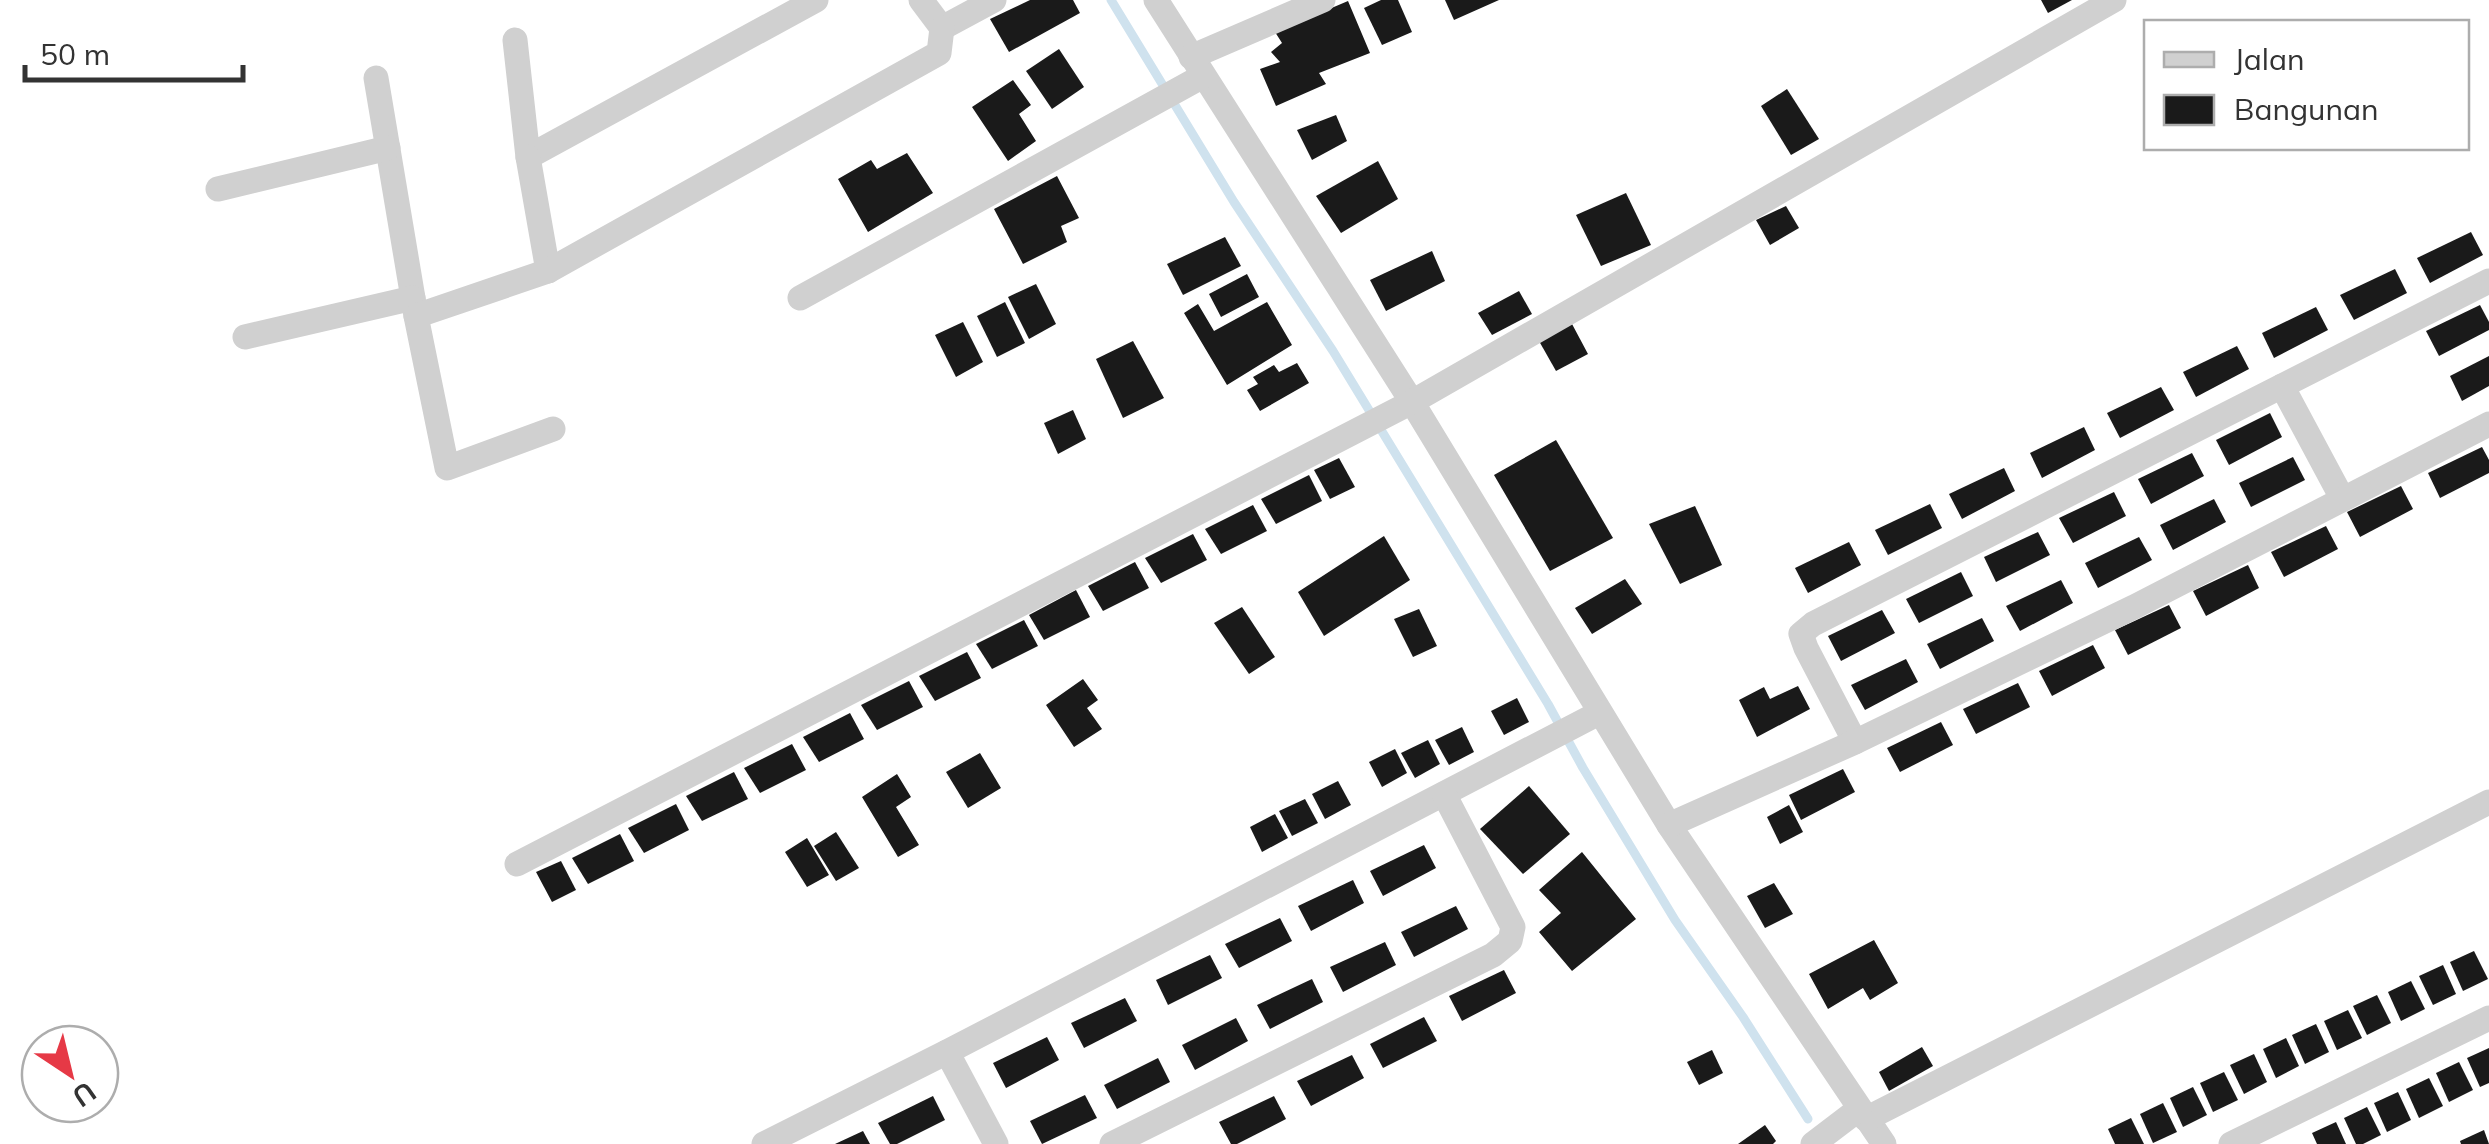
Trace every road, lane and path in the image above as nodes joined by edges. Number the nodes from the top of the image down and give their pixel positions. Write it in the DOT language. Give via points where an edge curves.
graph roads {
  1 [pos="816,0"];
  2 [pos="922,0"];
  3 [pos="994,0"];
  4 [pos="1156,0"];
  5 [pos="1322,0"];
  6 [pos="2114,0"];
  7 [pos="942,28"];
  8 [pos="514,40"];
  9 [pos="1194,72"];
  10 [pos="376,78"];
  11 [pos="388,148"];
  12 [pos="528,157"];
  13 [pos="218,188"];
  14 [pos="548,271"];
  15 [pos="2489,280"];
  16 [pos="800,298"];
  17 [pos="415,307"];
  18 [pos="245,337"];
  19 [pos="2282,386"];
  20 [pos="1404,405"];
  21 [pos="2489,424"];
  22 [pos="554,429"];
  23 [pos="2342,498"];
  24 [pos="1591,718"];
  25 [pos="1856,742"];
  26 [pos="1444,794"];
  27 [pos="2489,802"];
  28 [pos="1669,825"];
  29 [pos="517,864"];
  30 [pos="2489,1018"];
  31 [pos="947,1052"];
  32 [pos="1863,1114"];
  33 [pos="764,1144"];
  34 [pos="996,1144"];
  35 [pos="1112,1144"];
  36 [pos="1813,1144"];
  37 [pos="1884,1144"];
  38 [pos="2230,1144"];
  1 -- 12 [label="street"];
  2 -- 7 [label="street"];
  3 -- 7 [label="street"];
  4 -- 9 [label="street"];
  5 -- 9 [label="street"];
  6 -- 20 [label="street"];
  7 -- 14 [label="street" via="939,53"];
  8 -- 12 [label="street"];
  9 -- 16 [label="street" via="1152,106"];
  9 -- 20 [label="street"];
  10 -- 11 [label="street"];
  11 -- 13 [label="street"];
  11 -- 17 [label="street"];
  12 -- 14 [label="street"];
  14 -- 17 [label="street"];
  15 -- 19 [label="street"];
  17 -- 18 [label="street"];
  17 -- 22 [label="street" via="447,468"];
  19 -- 23 [label="street"];
  19 -- 25 [label="street" via="1812,624 1801,634 1806,648"];
  20 -- 24 [label="street"];
  20 -- 29 [label="street"];
  21 -- 23 [label="street"];
  23 -- 25 [label="street"];
  24 -- 26 [label="street"];
  24 -- 28 [label="street"];
  25 -- 28 [label="street"];
  26 -- 31 [label="street"];
  26 -- 35 [label="street" via="1513,927 1510,942"];
  27 -- 32 [label="street"];
  28 -- 32 [label="street"];
  30 -- 38 [label="street"];
  31 -- 33 [label="street"];
  31 -- 34 [label="street"];
  32 -- 36 [label="street"];
  32 -- 37 [label="street"];
}
